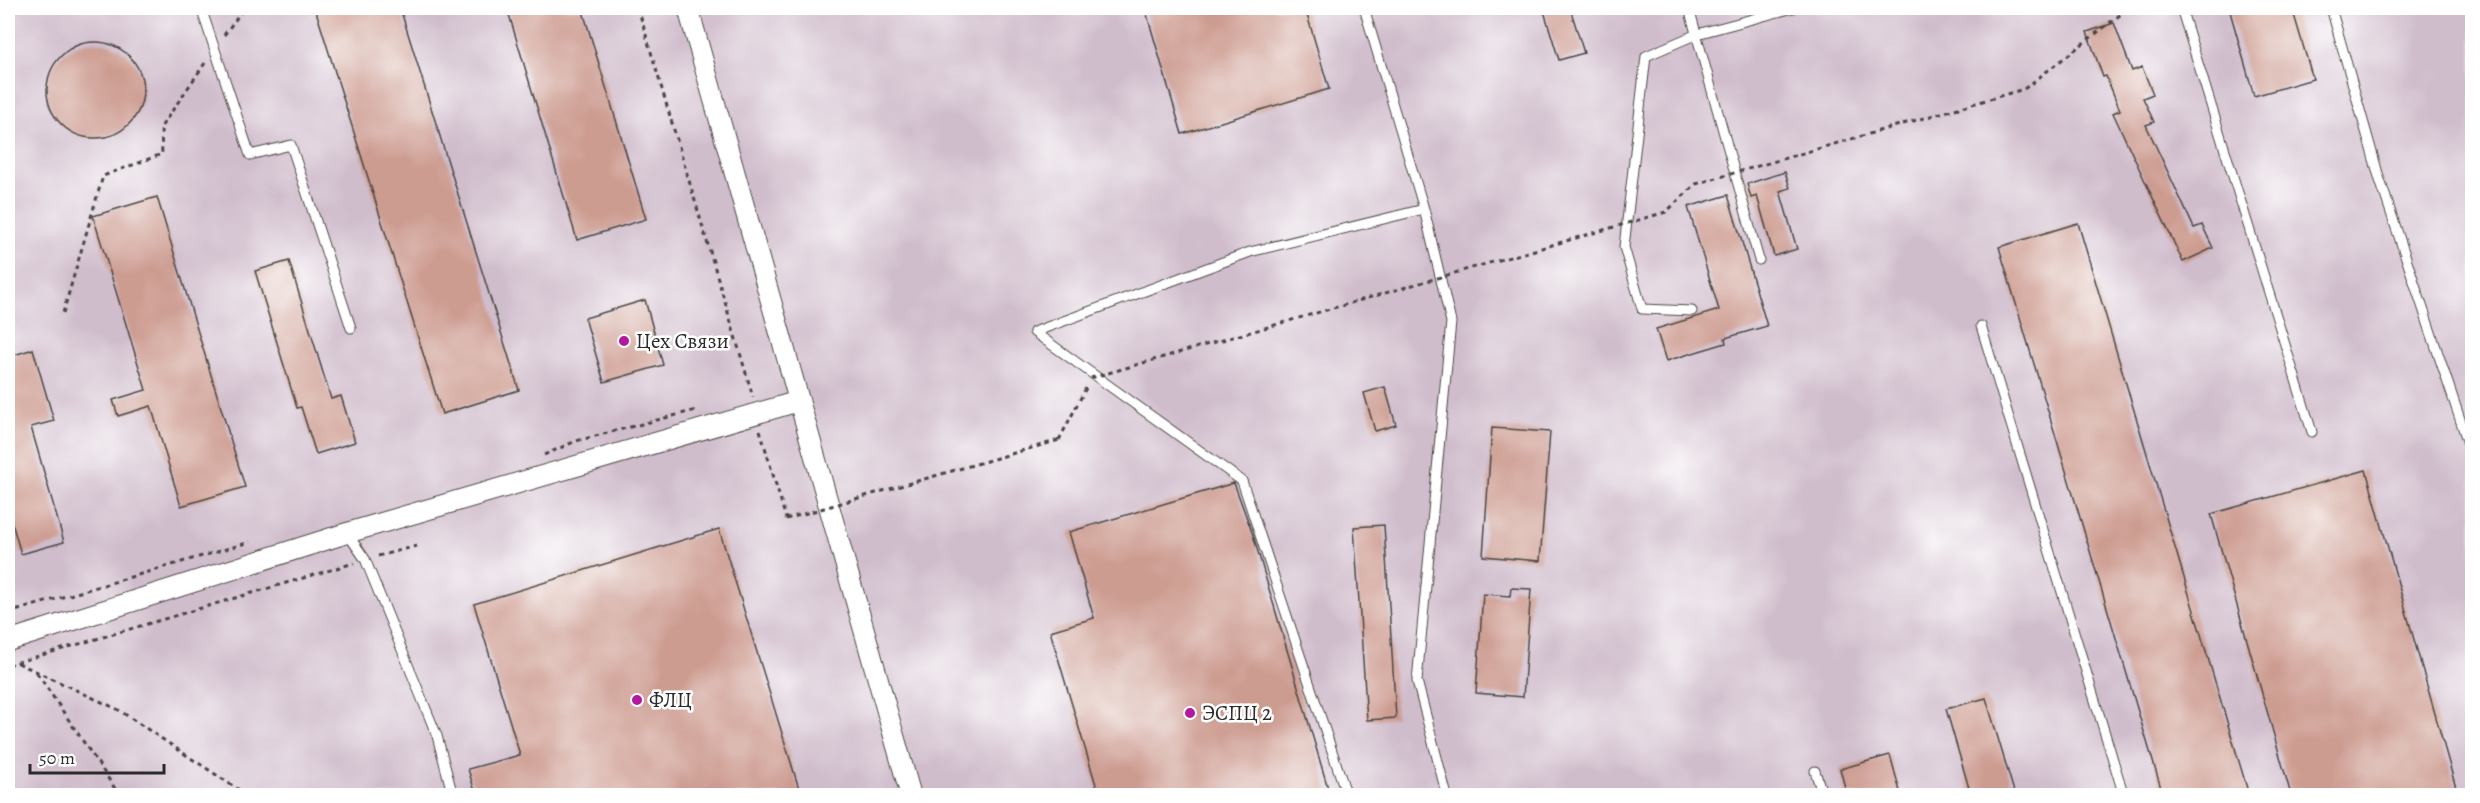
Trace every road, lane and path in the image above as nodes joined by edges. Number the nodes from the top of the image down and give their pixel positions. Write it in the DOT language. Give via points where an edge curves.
graph roads {
  1 [pos="201,8"];
  2 [pos="244,8"];
  3 [pos="638,8"];
  4 [pos="688,8"];
  5 [pos="1364,8"];
  6 [pos="1689,8"];
  7 [pos="1793,8"];
  8 [pos="2129,8"];
  9 [pos="2181,8"];
  10 [pos="2331,8"];
  11 [pos="1696,34"];
  12 [pos="214,49"];
  13 [pos="1424,209"];
  14 [pos="1759,260"];
  15 [pos="1692,311"];
  16 [pos="63,313"];
  17 [pos="1982,326"];
  18 [pos="351,328"];
  19 [pos="799,401"];
  20 [pos="755,414"];
  21 [pos="2312,432"];
  22 [pos="2472,455"];
  23 [pos="347,533"];
  24 [pos="417,546"];
  25 [pos="365,559"];
  26 [pos="8,641"];
  27 [pos="16,662"];
  28 [pos="8,665"];
  29 [pos="36,671"];
  30 [pos="1815,771"];
  31 [pos="120,795"];
  32 [pos="248,795"];
  33 [pos="453,795"];
  34 [pos="911,795"];
  35 [pos="1347,795"];
  36 [pos="1447,795"];
  37 [pos="1823,795"];
  38 [pos="2124,795"];
  1 -- 12 [label="lane"];
  2 -- 12 [label="path"];
  3 -- 20 [label="path" via="753,395"];
  4 -- 19 [label="street"];
  5 -- 13 [label="lane"];
  6 -- 11 [label="lane"];
  7 -- 11 [label="lane"];
  8 -- 20 [label="path, bridge" via="2024,89 1696,184 1666,212 1091,378 1059,440 786,519"];
  9 -- 21 [label="lane"];
  10 -- 22 [label="lane" via="2379,177"];
  11 -- 14 [label="lane"];
  11 -- 15 [label="lane" via="1646,56 1624,247 1642,309"];
  12 -- 16 [label="path" via="161,127 162,154 103,176"];
  12 -- 18 [label="lane" via="250,155 291,145"];
  13 -- 35 [label="lane" via="1250,252 1034,332 1242,481"];
  13 -- 36 [label="lane" via="1452,322 1417,681"];
  17 -- 38 [label="lane"];
  19 -- 20 [label="street"];
  19 -- 34 [label="street"];
  20 -- 23 [label="street"];
  23 -- 25 [label="lane"];
  23 -- 26 [label="street"];
  24 -- 25 [label="path"];
  25 -- 27 [label="path"];
  25 -- 33 [label="lane" via="437,736"];
  27 -- 28 [label="path"];
  27 -- 29 [label="path"];
  29 -- 31 [label="path"];
  29 -- 32 [label="path" via="117,709"];
  30 -- 37 [label="lane"];
}
